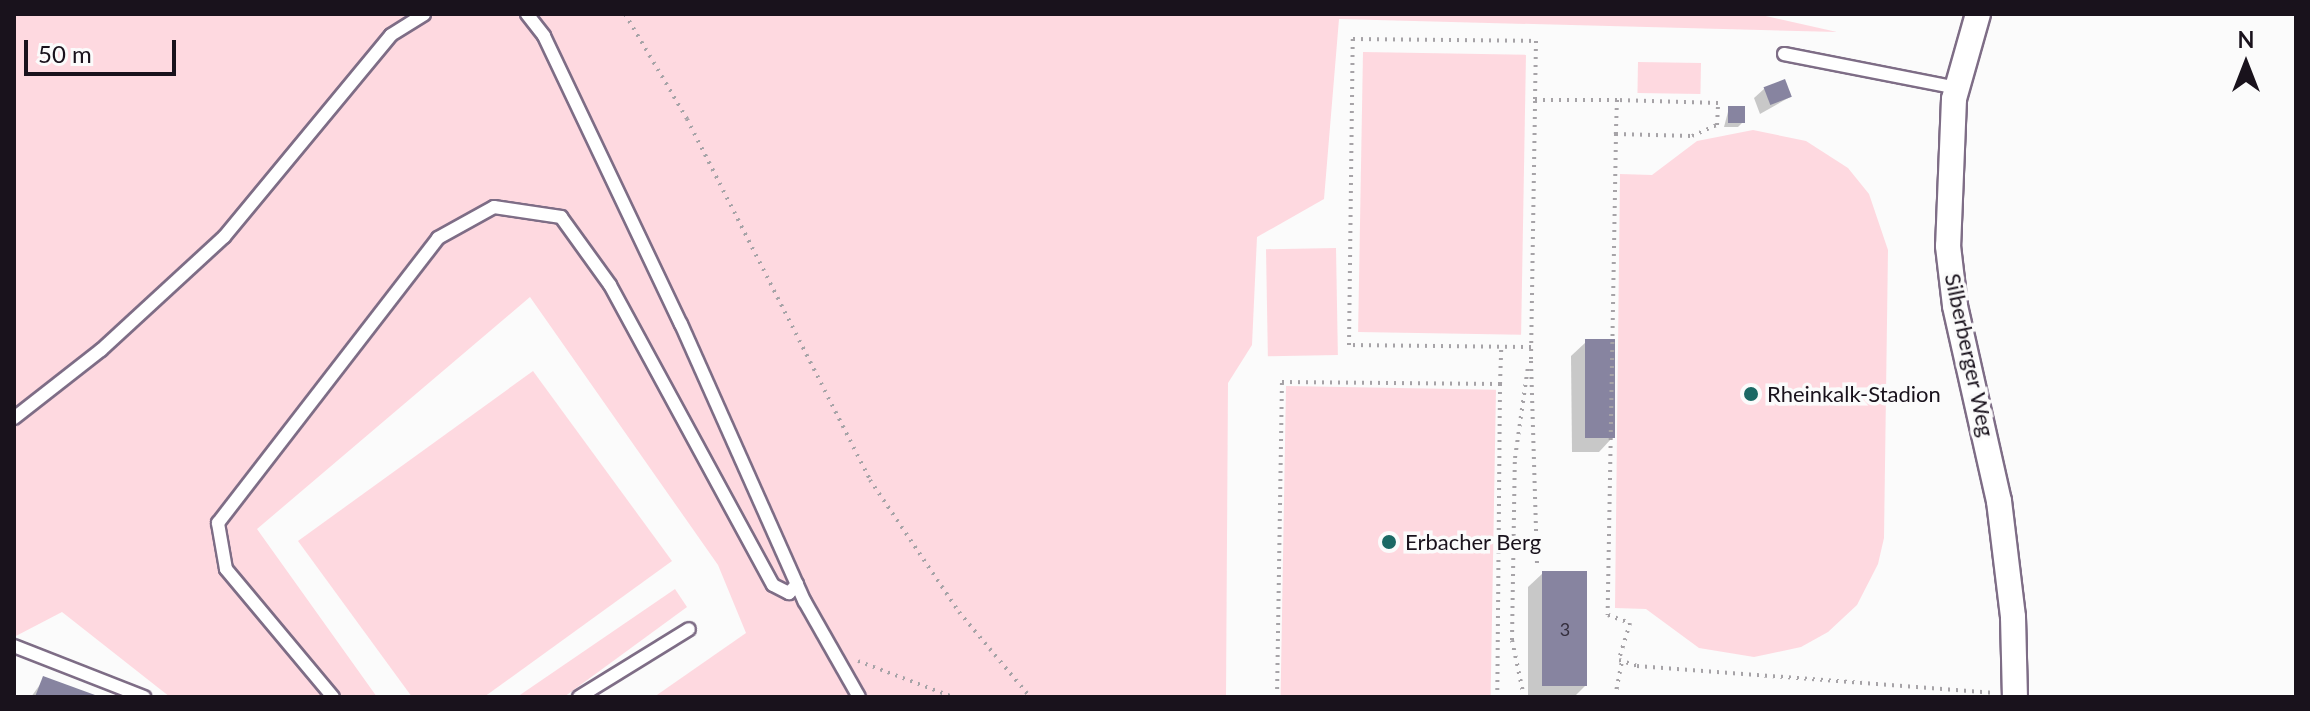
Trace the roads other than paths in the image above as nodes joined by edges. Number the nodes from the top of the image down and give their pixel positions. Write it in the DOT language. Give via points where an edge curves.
graph roads {
  1 [pos="424,14"];
  2 [pos="527,14"];
  3 [pos="1978,14"];
  4 [pos="1784,54"];
  5 [pos="1957,88"];
  6 [pos="14,418"];
  7 [pos="797,584"];
  8 [pos="689,629"];
  9 [pos="14,646"];
  10 [pos="2015,696"];
  11 [pos="144,697"];
  12 [pos="333,697"];
  13 [pos="579,697"];
  14 [pos="859,697"];
  1 -- 6 [label="lane" via="391,35 224,237 101,350"];
  2 -- 7 [label="lane" via="544,36"];
  3 -- 5 [label="street, Silberberger Weg"];
  4 -- 5 [label="lane"];
  5 -- 10 [label="street, Silberberger Weg" via="1948,246 1955,306 1999,501 2013,617"];
  7 -- 12 [label="lane" via="789,593 773,585 610,285 561,217 494,207 438,238 218,523 226,569"];
  7 -- 14 [label="lane"];
  8 -- 13 [label="lane"];
  9 -- 11 [label="lane"];
}
